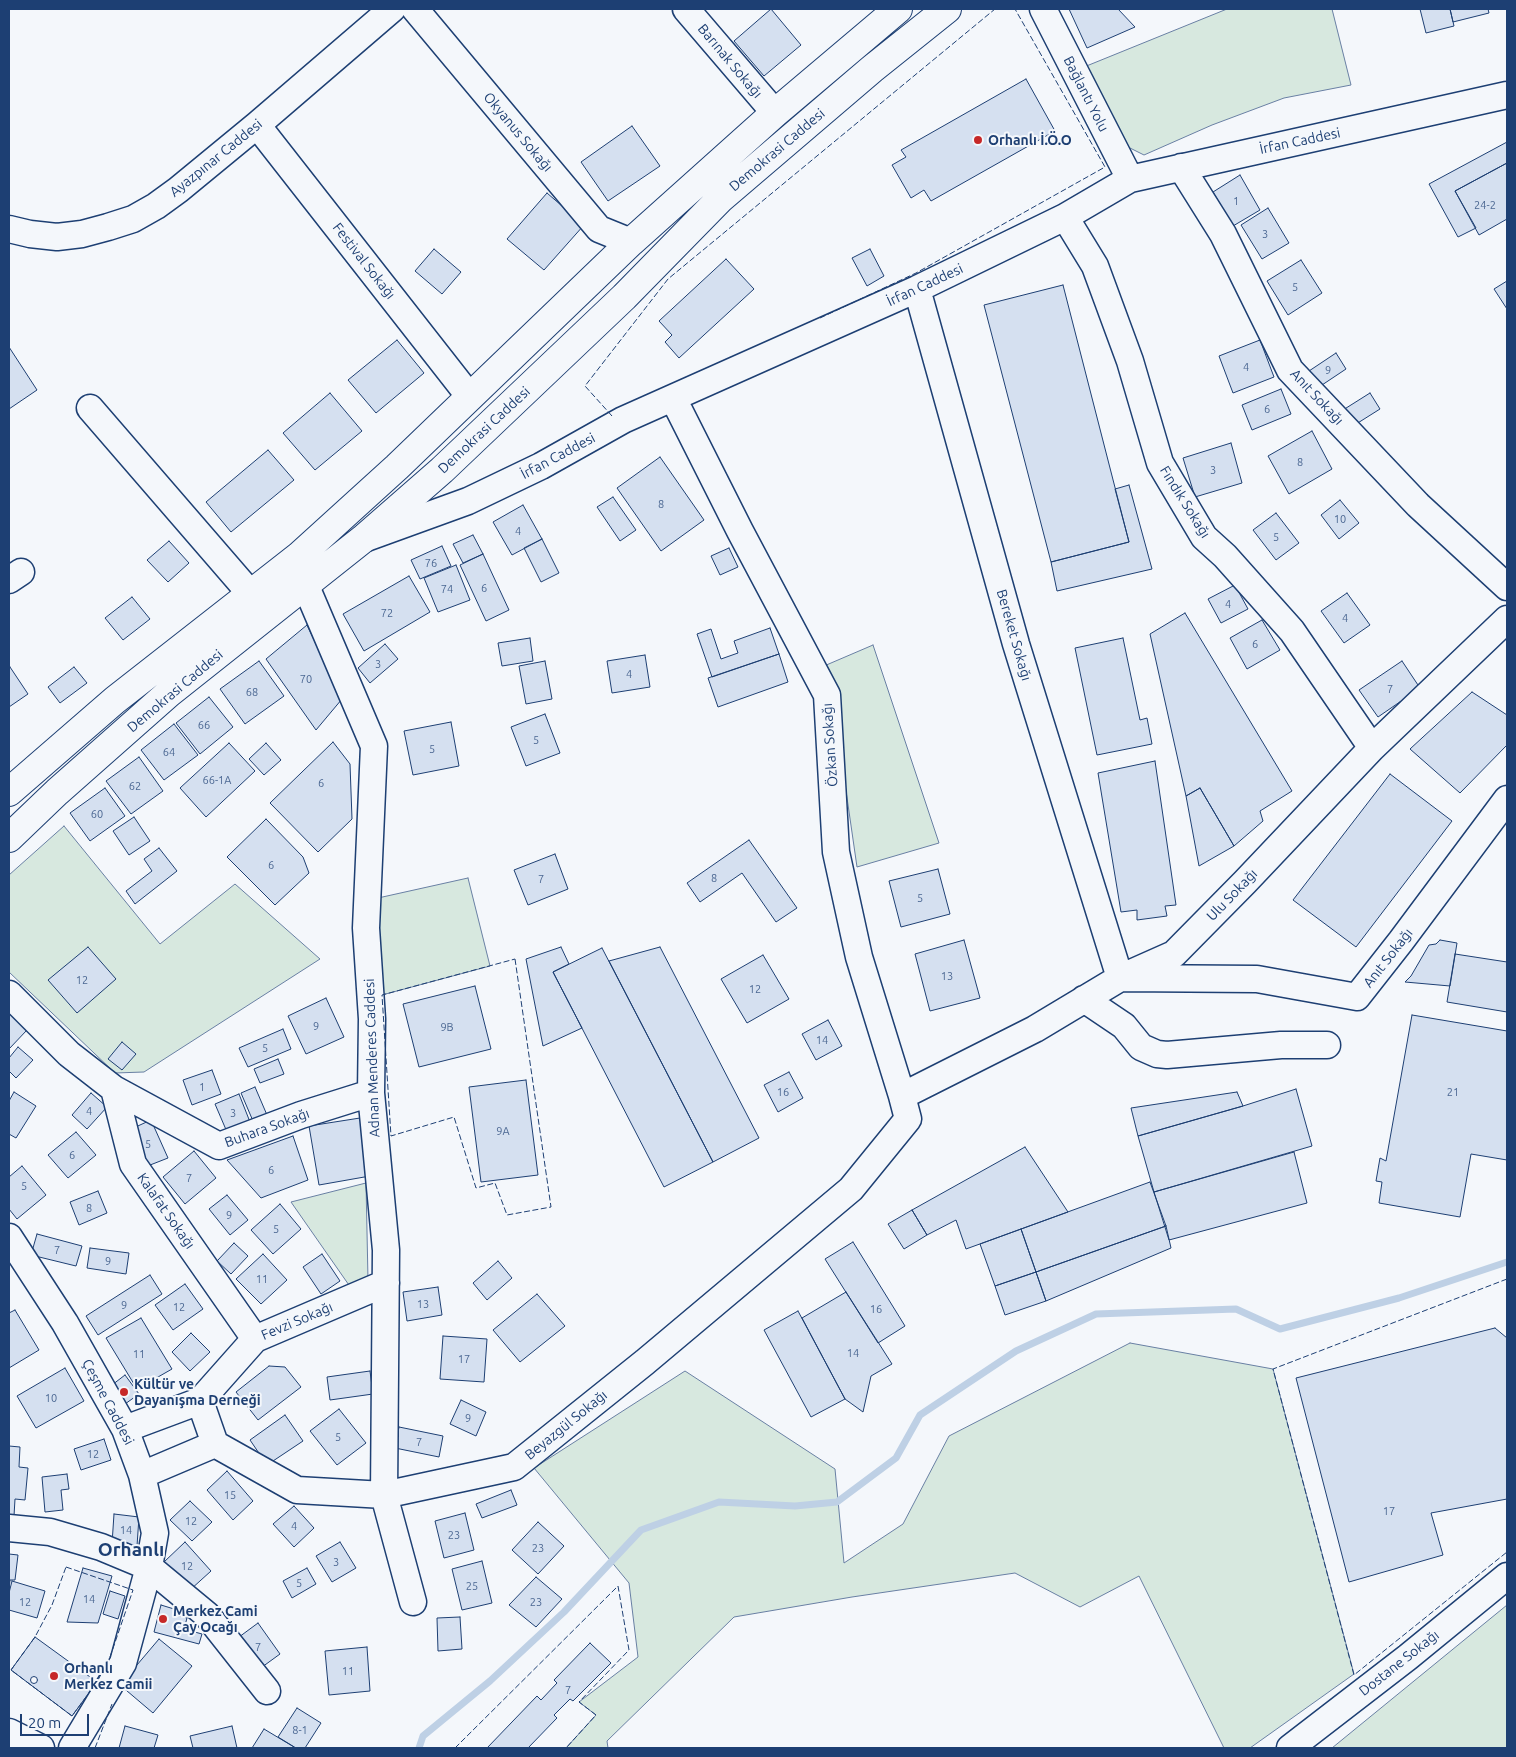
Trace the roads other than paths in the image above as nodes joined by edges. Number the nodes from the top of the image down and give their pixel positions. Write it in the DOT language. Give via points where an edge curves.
graph roads {
  1 [pos="392,9"];
  2 [pos="415,9"];
  3 [pos="686,9"];
  4 [pos="898,9"];
  5 [pos="947,9"];
  6 [pos="1043,9"];
  7 [pos="1507,95"];
  8 [pos="774,113"];
  9 [pos="257,125"];
  10 [pos="1181,167"];
  11 [pos="1130,179"];
  12 [pos="1065,218"];
  13 [pos="9,229"];
  14 [pos="631,242"];
  15 [pos="917,289"];
  16 [pos="470,397"];
  17 [pos="673,398"];
  18 [pos="90,408"];
  19 [pos="363,539"];
  20 [pos="304,584"];
  21 [pos="1507,587"];
  22 [pos="250,593"];
  23 [pos="1507,619"];
  24 [pos="1372,748"];
  25 [pos="9,792"];
  26 [pos="1507,799"];
  27 [pos="9,838"];
  28 [pos="1120,978"];
  29 [pos="9,994"];
  30 [pos="1084,999"];
  31 [pos="1327,1045"];
  32 [pos="114,1089"];
  33 [pos="371,1093"];
  34 [pos="905,1108"];
  35 [pos="10,1240"];
  36 [pos="386,1283"];
  37 [pos="255,1339"];
  38 [pos="200,1401"];
  39 [pos="125,1429"];
  40 [pos="215,1444"];
  41 [pos="142,1475"];
  42 [pos="384,1495"];
  43 [pos="9,1528"];
  44 [pos="150,1567"];
  45 [pos="1507,1576"];
  46 [pos="413,1602"];
  47 [pos="267,1691"];
  48 [pos="9,1733"];
  49 [pos="41,1748"];
  50 [pos="72,1748"];
  51 [pos="1290,1748"];
  1 -- 9 [label="street, Ayazpınar Caddesi"];
  2 -- 14 [label="street, Okyanus Sokağı" via="599,229"];
  3 -- 8 [label="street, Barınak Sokağı"];
  4 -- 8 [label="main road, Demokrasi Caddesi"];
  5 -- 19 [label="main road, Demokrasi Caddesi" via="721,198 624,297 442,470"];
  6 -- 11 [label="street, Bağlantı Yolu"];
  7 -- 10 [label="street, İrfan Caddesi"];
  8 -- 14 [label="main road, Demokrasi Caddesi"];
  9 -- 13 [label="street, Ayazpınar Caddesi" via="178,190 133,218 91,232 57,236"];
  9 -- 16 [label="street, Festival Sokağı"];
  10 -- 11 [label="street, İrfan Caddesi"];
  10 -- 21 [label="street, Anıt Sokağı" via="1222,234 1290,370 1418,505"];
  11 -- 12 [label="street, İrfan Caddesi"];
  12 -- 15 [label="street, İrfan Caddesi"];
  12 -- 24 [label="street, Fındık Sokağı" via="1095,266 1130,360 1160,464 1204,537 1292,631"];
  14 -- 16 [label="main road, Demokrasi Caddesi"];
  15 -- 17 [label="street, İrfan Caddesi"];
  15 -- 28 [label="street, Bereket Sokağı" via="1016,644"];
  16 -- 22 [label="main road, Demokrasi Caddesi" via="299,556"];
  17 -- 19 [label="street, İrfan Caddesi" via="623,420 541,466 468,501"];
  17 -- 34 [label="street, Özkan Sokağı" via="827,695 836,852 860,957"];
  18 -- 22 [label="street"];
  19 -- 20 [label="main road, Demokrasi Caddesi"];
  20 -- 27 [label="main road, Demokrasi Caddesi" via="169,693"];
  20 -- 33 [label="street, Adnan Menderes Caddesi" via="374,746 366,928 372,1019"];
  22 -- 25 [label="main road, Demokrasi Caddesi" via="115,700"];
  23 -- 24 [label="street, Ulu Sokağı"];
  24 -- 28 [label="street, Ulu Sokağı" via="1174,954"];
  26 -- 28 [label="street, Anıt Sokağı" via="1357,997 1258,979"];
  28 -- 30 [label="street, Ulu Sokağı"];
  29 -- 32 [label="street" via="69,1054"];
  30 -- 31 [label="street" via="1124,1026 1141,1047 1157,1054"];
  30 -- 34 [label="street, Ulu Sokağı"];
  32 -- 33 [label="street, Buhara Sokağı" via="219,1146"];
  32 -- 37 [label="street, Kalafat Sokağı" via="133,1164"];
  33 -- 36 [label="street, Adnan Menderes Caddesi" via="386,1250"];
  34 -- 42 [label="street, Beyazgül Sokağı" via="851,1189 514,1467"];
  35 -- 39 [label="street, Çeşme Caddesi" via="65,1323"];
  36 -- 37 [label="street, Fevzi Sokağı"];
  36 -- 42 [label="street, Adnan Menderes Caddesi"];
  37 -- 38 [label="street, Fevzi Sokağı"];
  38 -- 39 [label="street, Fevzi Sokağı"];
  38 -- 40 [label="street"];
  39 -- 41 [label="street, Çeşme Caddesi"];
  40 -- 41 [label="street"];
  40 -- 42 [label="street, Beyazgül Sokağı" via="297,1490"];
  41 -- 44 [label="street, Çeşme Caddesi" via="156,1533"];
  42 -- 46 [label="street, Adnan Menderes Caddesi"];
  43 -- 44 [label="street" via="50,1532 101,1547"];
  44 -- 47 [label="street" via="206,1615"];
  44 -- 50 [label="street, Çeşme Caddesi" via="123,1663"];
  45 -- 51 [label="street, Dostane Sokağı"];
  48 -- 49 [label="street"];
}
